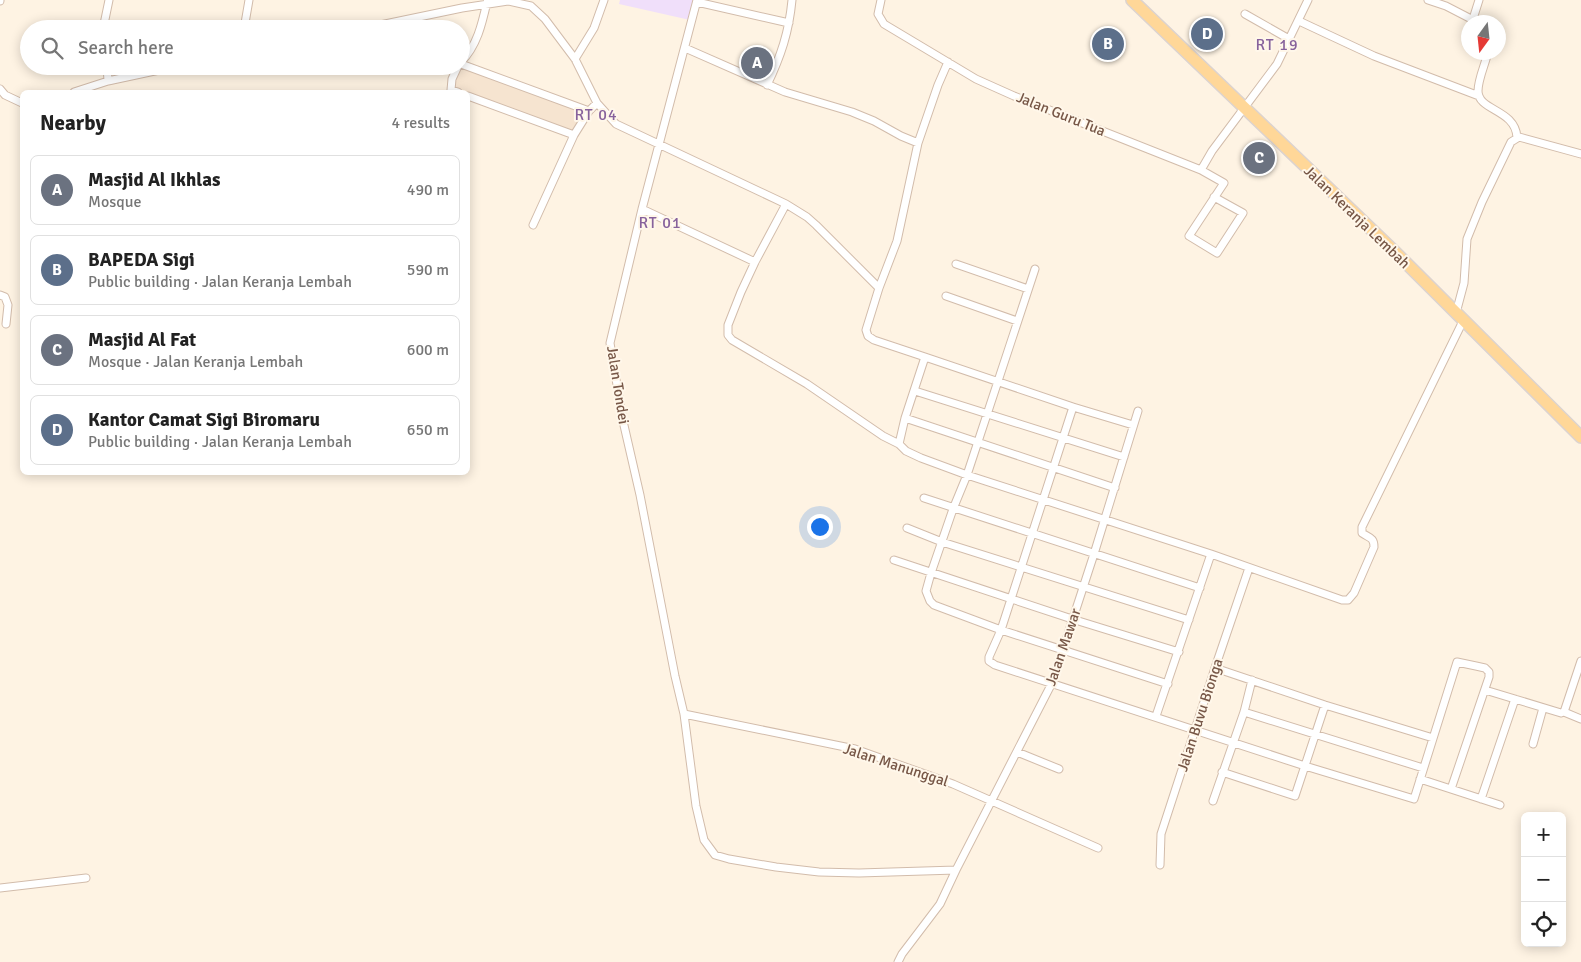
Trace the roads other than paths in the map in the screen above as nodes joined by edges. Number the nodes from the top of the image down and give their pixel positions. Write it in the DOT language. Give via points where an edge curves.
graph roads {
  1 [pos="109,0"];
  2 [pos="250,0"];
  3 [pos="604,0"];
  4 [pos="792,0"];
  5 [pos="881,0"];
  6 [pos="1308,0"];
  7 [pos="1429,0"];
  8 [pos="1479,0"];
  9 [pos="697,1"];
  10 [pos="486,2"];
  11 [pos="1136,2"];
  12 [pos="1245,14"];
  13 [pos="1463,15"];
  14 [pos="1476,15"];
  15 [pos="106,20"];
  16 [pos="246,20"];
  17 [pos="403,20"];
  18 [pos="1299,21"];
  19 [pos="789,23"];
  20 [pos="1289,39"];
  21 [pos="685,48"];
  22 [pos="470,52"];
  23 [pos="575,60"];
  24 [pos="1486,60"];
  25 [pos="948,62"];
  26 [pos="470,68"];
  27 [pos="107,75"];
  28 [pos="136,75"];
  29 [pos="455,75"];
  30 [pos="108,81"];
  31 [pos="767,85"];
  32 [pos="0,89"];
  33 [pos="80,90"];
  34 [pos="451,90"];
  35 [pos="1478,96"];
  36 [pos="470,97"];
  37 [pos="20,103"];
  38 [pos="597,103"];
  39 [pos="1244,108"];
  40 [pos="589,111"];
  41 [pos="574,134"];
  42 [pos="1516,137"];
  43 [pos="918,143"];
  44 [pos="660,144"];
  45 [pos="1581,154"];
  46 [pos="1201,170"];
  47 [pos="1214,197"];
  48 [pos="786,204"];
  49 [pos="642,209"];
  50 [pos="533,225"];
  51 [pos="755,262"];
  52 [pos="956,264"];
  53 [pos="1035,268"];
  54 [pos="879,288"];
  55 [pos="1028,289"];
  56 [pos="0,295"];
  57 [pos="946,296"];
  58 [pos="1460,316"];
  59 [pos="1018,321"];
  60 [pos="6,324"];
  61 [pos="926,357"];
  62 [pos="998,381"];
  63 [pos="915,391"];
  64 [pos="1073,407"];
  65 [pos="1138,411"];
  66 [pos="987,414"];
  67 [pos="905,418"];
  68 [pos="1133,425"];
  69 [pos="1581,437"];
  70 [pos="1064,439"];
  71 [pos="977,441"];
  72 [pos="899,444"];
  73 [pos="1124,457"];
  74 [pos="1053,468"];
  75 [pos="967,475"];
  76 [pos="1115,488"];
  77 [pos="924,498"];
  78 [pos="1043,498"];
  79 [pos="953,509"];
  80 [pos="1105,518"];
  81 [pos="907,528"];
  82 [pos="1032,534"];
  83 [pos="942,542"];
  84 [pos="1094,554"];
  85 [pos="1211,554"];
  86 [pos="894,560"];
  87 [pos="1021,567"];
  88 [pos="1250,568"];
  89 [pos="931,573"];
  90 [pos="1083,587"];
  91 [pos="1200,588"];
  92 [pos="1010,599"];
  93 [pos="1072,619"];
  94 [pos="1189,620"];
  95 [pos="1001,630"];
  96 [pos="1063,650"];
  97 [pos="1179,652"];
  98 [pos="1581,661"];
  99 [pos="1215,668"];
  100 [pos="1252,680"];
  101 [pos="1052,683"];
  102 [pos="1168,684"];
  103 [pos="1485,690"];
  104 [pos="1515,699"];
  105 [pos="1325,705"];
  106 [pos="1543,708"];
  107 [pos="1244,712"];
  108 [pos="1564,712"];
  109 [pos="684,714"];
  110 [pos="1156,716"];
  111 [pos="1581,719"];
  112 [pos="1196,729"];
  113 [pos="1316,733"];
  114 [pos="1433,738"];
  115 [pos="1233,741"];
  116 [pos="1533,744"];
  117 [pos="1017,752"];
  118 [pos="1305,766"];
  119 [pos="1423,768"];
  120 [pos="1059,769"];
  121 [pos="1222,772"];
  122 [pos="1420,779"];
  123 [pos="1451,789"];
  124 [pos="1481,799"];
  125 [pos="1213,801"];
  126 [pos="992,802"];
  127 [pos="1500,805"];
  128 [pos="1098,848"];
  129 [pos="1160,865"];
  130 [pos="956,870"];
  131 [pos="86,878"];
  132 [pos="0,888"];
  133 [pos="898,962"];
  1 -- 15 [label="street"];
  2 -- 16 [label="street"];
  3 -- 23 [label="street" via="594,28"];
  4 -- 19 [label="street"];
  5 -- 25 [label="street, Jalan Guru Tua" via="878,14 884,24"];
  6 -- 18 [label="street"];
  7 -- 13 [label="street"];
  8 -- 14 [label="street"];
  9 -- 19 [label="street"];
  9 -- 21 [label="street, Jalan Tondei"];
  10 -- 17 [label="street"];
  10 -- 22 [label="street"];
  10 -- 23 [label="street" via="508,1 531,6 545,19"];
  11 -- 39 [label="main road, Jalan Keranja Lembah"];
  12 -- 20 [label="street"];
  18 -- 20 [label="street"];
  18 -- 35 [label="street" via="1374,56"];
  19 -- 31 [label="street" via="782,51"];
  20 -- 39 [label="street" via="1277,64"];
  21 -- 31 [label="street"];
  21 -- 44 [label="street, Jalan Tondei"];
  23 -- 38 [label="street"];
  24 -- 35 [label="street"];
  25 -- 43 [label="street"];
  25 -- 46 [label="street, Jalan Guru Tua" via="1014,96"];
  26 -- 40 [label="street"];
  27 -- 30 [label="street"];
  28 -- 30 [label="street"];
  29 -- 34 [label="street"];
  30 -- 33 [label="street"];
  31 -- 43 [label="street" via="859,115"];
  32 -- 37 [label="street"];
  35 -- 42 [label="street" via="1511,120"];
  36 -- 41 [label="street"];
  38 -- 40 [label="street"];
  38 -- 44 [label="street" via="616,124"];
  39 -- 46 [label="street"];
  39 -- 58 [label="main road, Jalan Keranja Lembah"];
  40 -- 41 [label="street"];
  41 -- 50 [label="street"];
  42 -- 45 [label="street"];
  42 -- 58 [label="street" via="1510,142 1470,229"];
  43 -- 54 [label="street" via="897,241"];
  44 -- 48 [label="street"];
  44 -- 49 [label="street, Jalan Tondei"];
  46 -- 47 [label="street, Jalan Guru Tua" via="1224,183"];
  47 -- 47 [label="street" via="1189,236 1217,253 1243,213"];
  48 -- 51 [label="street"];
  48 -- 54 [label="street" via="816,225"];
  49 -- 51 [label="street"];
  49 -- 109 [label="street, Jalan Tondei" via="610,346"];
  51 -- 72 [label="street" via="728,325 728,335"];
  52 -- 55 [label="street"];
  53 -- 55 [label="street"];
  54 -- 61 [label="street" via="866,330 868,335 881,343"];
  55 -- 59 [label="street"];
  56 -- 60 [label="street" via="8,304"];
  57 -- 59 [label="street"];
  58 -- 69 [label="main road, Jalan Keranja Lembah"];
  58 -- 88 [label="street" via="1362,527 1362,533 1374,541 1374,547 1352,597 1342,600"];
  59 -- 62 [label="street"];
  61 -- 62 [label="street"];
  61 -- 63 [label="street"];
  62 -- 64 [label="street"];
  62 -- 66 [label="street"];
  63 -- 66 [label="street"];
  63 -- 67 [label="street"];
  64 -- 68 [label="street"];
  64 -- 70 [label="street"];
  65 -- 68 [label="street, Jalan Mawar"];
  66 -- 70 [label="street"];
  66 -- 71 [label="street"];
  67 -- 71 [label="street"];
  67 -- 72 [label="street"];
  68 -- 73 [label="street, Jalan Mawar"];
  70 -- 73 [label="street"];
  70 -- 74 [label="street"];
  71 -- 74 [label="street"];
  71 -- 75 [label="street"];
  72 -- 75 [label="street" via="912,454"];
  73 -- 76 [label="street, Jalan Mawar"];
  74 -- 76 [label="street"];
  74 -- 78 [label="street"];
  75 -- 78 [label="street"];
  75 -- 79 [label="street"];
  76 -- 80 [label="street, Jalan Mawar"];
  77 -- 79 [label="street"];
  78 -- 80 [label="street"];
  78 -- 82 [label="street"];
  79 -- 82 [label="street"];
  79 -- 83 [label="street"];
  80 -- 84 [label="street, Jalan Mawar"];
  80 -- 85 [label="street"];
  81 -- 83 [label="street"];
  82 -- 84 [label="street"];
  82 -- 87 [label="street"];
  83 -- 87 [label="street"];
  83 -- 89 [label="street"];
  84 -- 90 [label="street, Jalan Mawar"];
  84 -- 91 [label="street"];
  85 -- 88 [label="street"];
  85 -- 91 [label="street"];
  86 -- 89 [label="street"];
  87 -- 90 [label="street"];
  87 -- 92 [label="street"];
  88 -- 99 [label="street, Jalan Buvu Bionga"];
  89 -- 92 [label="street"];
  89 -- 95 [label="street" via="926,591 934,605"];
  90 -- 93 [label="street, Jalan Mawar"];
  90 -- 94 [label="street"];
  91 -- 94 [label="street"];
  92 -- 93 [label="street"];
  92 -- 95 [label="street"];
  93 -- 96 [label="street, Jalan Mawar"];
  93 -- 97 [label="street"];
  94 -- 97 [label="street"];
  95 -- 96 [label="street"];
  95 -- 101 [label="street" via="989,661"];
  96 -- 101 [label="street, Jalan Mawar"];
  96 -- 102 [label="street"];
  97 -- 102 [label="street"];
  98 -- 108 [label="street"];
  99 -- 100 [label="street"];
  99 -- 112 [label="street, Jalan Buvu Bionga"];
  100 -- 105 [label="street"];
  100 -- 107 [label="street"];
  101 -- 110 [label="street"];
  101 -- 117 [label="street, Jalan Mawar"];
  102 -- 110 [label="street"];
  103 -- 104 [label="street"];
  103 -- 114 [label="street" via="1490,676 1487,670 1458,662"];
  103 -- 123 [label="street"];
  104 -- 106 [label="street"];
  104 -- 124 [label="street"];
  105 -- 113 [label="street"];
  105 -- 114 [label="street"];
  106 -- 108 [label="street"];
  106 -- 116 [label="street"];
  107 -- 113 [label="street"];
  107 -- 115 [label="street"];
  108 -- 111 [label="street"];
  109 -- 126 [label="street, Jalan Manunggal" via="855,749 953,784"];
  109 -- 130 [label="street, Jalan Tondei" via="696,806 704,840 715,854 753,864 819,872"];
  110 -- 112 [label="street"];
  112 -- 115 [label="street"];
  112 -- 129 [label="street, Jalan Buvu Bionga" via="1161,834"];
  113 -- 118 [label="street"];
  113 -- 119 [label="street"];
  114 -- 119 [label="street"];
  115 -- 118 [label="street"];
  115 -- 121 [label="street"];
  117 -- 120 [label="street"];
  117 -- 126 [label="street, Jalan Mawar"];
  118 -- 121 [label="street" via="1296,796"];
  118 -- 122 [label="street" via="1414,799"];
  119 -- 122 [label="street"];
  121 -- 125 [label="street"];
  122 -- 123 [label="street"];
  123 -- 124 [label="street"];
  124 -- 127 [label="street"];
  126 -- 128 [label="street, Jalan Manunggal"];
  126 -- 130 [label="street, Jalan Mawar"];
  130 -- 133 [label="street, Jalan Mawar" via="940,904"];
  131 -- 132 [label="street"];
}
